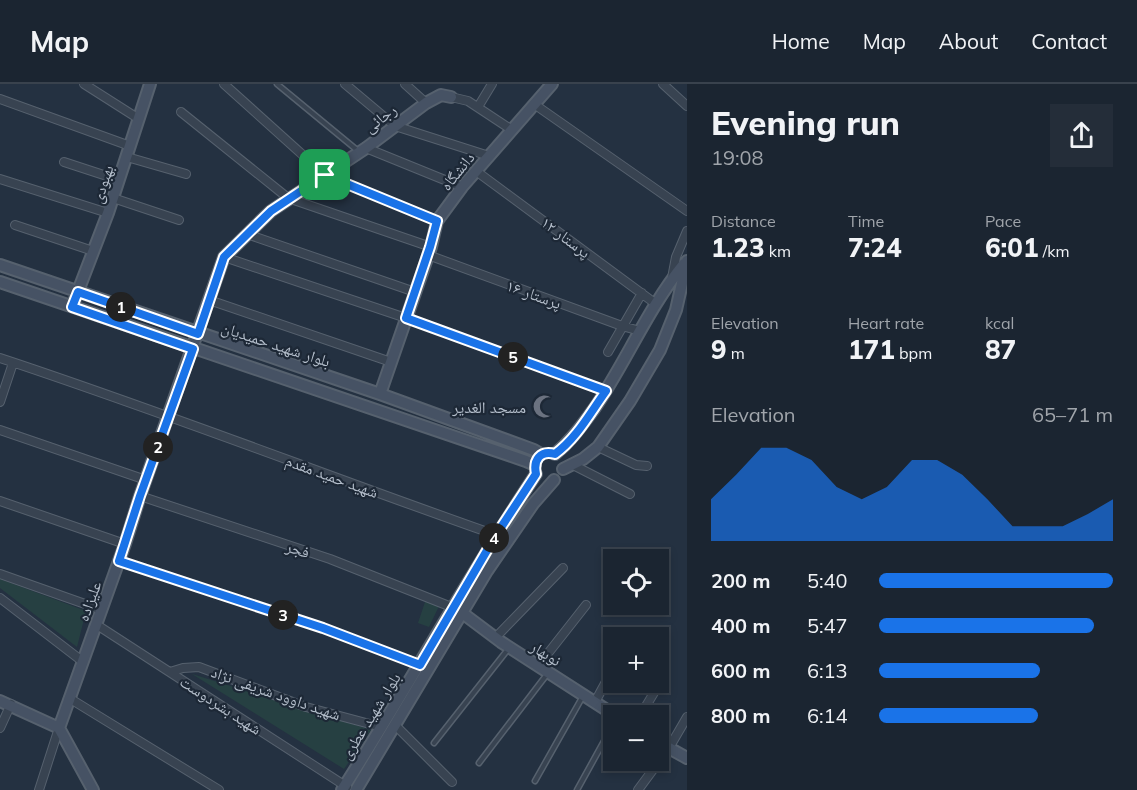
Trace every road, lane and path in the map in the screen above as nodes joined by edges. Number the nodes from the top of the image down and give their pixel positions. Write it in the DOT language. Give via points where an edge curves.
graph roads {
  1 [pos="84,84"];
  2 [pos="150,84"];
  3 [pos="224,84"];
  4 [pos="277,84"];
  5 [pos="345,84"];
  6 [pos="405,84"];
  7 [pos="492,84"];
  8 [pos="552,84"];
  9 [pos="663,84"];
  10 [pos="452,97"];
  11 [pos="0,99"];
  12 [pos="426,103"];
  13 [pos="534,104"];
  14 [pos="687,106"];
  15 [pos="477,107"];
  16 [pos="181,112"];
  17 [pos="139,119"];
  18 [pos="395,126"];
  19 [pos="512,130"];
  20 [pos="130,146"];
  21 [pos="363,150"];
  22 [pos="489,156"];
  23 [pos="127,158"];
  24 [pos="64,162"];
  25 [pos="476,171"];
  26 [pos="186,174"];
  27 [pos="325,175"];
  28 [pos="0,179"];
  29 [pos="120,180"];
  30 [pos="462,187"];
  31 [pos="113,198"];
  32 [pos="288,198"];
  33 [pos="687,211"];
  34 [pos="108,213"];
  35 [pos="179,220"];
  36 [pos="437,221"];
  37 [pos="15,225"];
  38 [pos="687,231"];
  39 [pos="247,234"];
  40 [pos="93,251"];
  41 [pos="429,251"];
  42 [pos="224,257"];
  43 [pos="687,261"];
  44 [pos="0,265"];
  45 [pos="672,279"];
  46 [pos="0,282"];
  47 [pos="78,292"];
  48 [pos="415,292"];
  49 [pos="642,293"];
  50 [pos="209,300"];
  51 [pos="656,304"];
  52 [pos="72,307"];
  53 [pos="406,318"];
  54 [pos="622,326"];
  55 [pos="640,331"];
  56 [pos="198,334"];
  57 [pos="193,349"];
  58 [pos="608,352"];
  59 [pos="0,358"];
  60 [pos="391,362"];
  61 [pos="13,363"];
  62 [pos="324,375"];
  63 [pos="320,390"];
  64 [pos="606,391"];
  65 [pos="380,394"];
  66 [pos="0,402"];
  67 [pos="169,416"];
  68 [pos="0,430"];
  69 [pos="598,447"];
  70 [pos="541,454"];
  71 [pos="555,454"];
  72 [pos="647,466"];
  73 [pos="568,467"];
  74 [pos="536,469"];
  75 [pos="146,480"];
  76 [pos="554,480"];
  77 [pos="630,494"];
  78 [pos="140,496"];
  79 [pos="0,501"];
  80 [pos="496,535"];
  81 [pos="125,544"];
  82 [pos="119,561"];
  83 [pos="563,568"];
  84 [pos="0,574"];
  85 [pos="0,598"];
  86 [pos="586,605"];
  87 [pos="102,610"];
  88 [pos="458,610"];
  89 [pos="97,625"];
  90 [pos="495,638"];
  91 [pos="509,648"];
  92 [pos="82,661"];
  93 [pos="420,665"];
  94 [pos="538,666"];
  95 [pos="170,672"];
  96 [pos="549,673"];
  97 [pos="603,687"];
  98 [pos="584,695"];
  99 [pos="0,696"];
  100 [pos="69,698"];
  101 [pos="595,702"];
  102 [pos="5,703"];
  103 [pos="603,707"];
  104 [pos="687,717"];
  105 [pos="395,725"];
  106 [pos="381,727"];
  107 [pos="59,728"];
  108 [pos="0,729"];
  109 [pos="669,739"];
  110 [pos="435,742"];
  111 [pos="603,743"];
  112 [pos="669,748"];
  113 [pos="687,758"];
  114 [pos="479,763"];
  115 [pos="649,771"];
  116 [pos="535,781"];
  117 [pos="452,782"];
  118 [pos="349,789"];
  119 [pos="39,790"];
  120 [pos="93,790"];
  121 [pos="219,790"];
  122 [pos="577,790"];
  123 [pos="638,790"];
  1 -- 17 [label="street"];
  2 -- 17 [label="street, بهبودی"];
  3 -- 27 [label="street"];
  4 -- 21 [label="lane"];
  5 -- 18 [label="street"];
  6 -- 12 [label="street"];
  7 -- 15 [label="street"];
  8 -- 13 [label="street, دانشگاه"];
  9 -- 14 [label="street"];
  10 -- 12 [label="street, رجائی" via="441,95"];
  10 -- 15 [label="street"];
  11 -- 20 [label="street"];
  12 -- 18 [label="street, رجائی"];
  13 -- 19 [label="street, دانشگاه"];
  13 -- 33 [label="street"];
  15 -- 19 [label="street"];
  16 -- 32 [label="street, پرستار ۱۶"];
  17 -- 20 [label="street, بهبودی"];
  18 -- 21 [label="street, رجائی"];
  18 -- 22 [label="street"];
  19 -- 22 [label="street, دانشگاه"];
  20 -- 23 [label="street, بهبودی"];
  21 -- 27 [label="street, رجائی"];
  21 -- 30 [label="street"];
  22 -- 25 [label="street, دانشگاه"];
  23 -- 26 [label="street"];
  23 -- 29 [label="street, بهبودی"];
  24 -- 29 [label="street"];
  25 -- 30 [label="street, دانشگاه"];
  25 -- 49 [label="street, پرستار ۱۲"];
  27 -- 32 [label="street, رجائی"];
  27 -- 36 [label="street"];
  28 -- 34 [label="street"];
  29 -- 31 [label="street, بهبودی"];
  30 -- 36 [label="street, دانشگاه"];
  31 -- 34 [label="street, بهبودی"];
  31 -- 35 [label="street"];
  32 -- 39 [label="street, رجائی"];
  32 -- 41 [label="street, پرستار ۱۶"];
  34 -- 40 [label="street, بهبودی"];
  36 -- 41 [label="street, دانشگاه"];
  37 -- 40 [label="street"];
  38 -- 45 [label="street"];
  39 -- 42 [label="street, رجائی"];
  39 -- 48 [label="street"];
  40 -- 47 [label="street, بهبودی"];
  41 -- 48 [label="street, دانشگاه"];
  41 -- 54 [label="street, پرستار ۱۶"];
  42 -- 50 [label="street, رجائی"];
  42 -- 53 [label="street"];
  43 -- 45 [label="street"];
  43 -- 69 [label="street" via="676,310 660,350"];
  44 -- 47 [label="street, بلوار شهید حمیدیان"];
  45 -- 51 [label="street"];
  46 -- 52 [label="street, بلوار شهید حمیدیان"];
  47 -- 52 [label="street, بهبودی"];
  47 -- 56 [label="street, بلوار شهید حمیدیان"];
  48 -- 53 [label="street, دانشگاه"];
  49 -- 51 [label="street, پرستار ۱۲"];
  49 -- 54 [label="street"];
  50 -- 56 [label="street, رجائی"];
  50 -- 60 [label="street"];
  51 -- 55 [label="street"];
  52 -- 57 [label="street, بلوار شهید حمیدیان"];
  53 -- 60 [label="street, دانشگاه"];
  53 -- 64 [label="street"];
  54 -- 55 [label="street, پرستار ۱۶"];
  54 -- 58 [label="street"];
  55 -- 64 [label="street"];
  56 -- 57 [label="street, رجائی"];
  56 -- 62 [label="street, بلوار شهید حمیدیان"];
  57 -- 63 [label="street, بلوار شهید حمیدیان"];
  57 -- 67 [label="street, علیزاده"];
  59 -- 61 [label="street, شهید حمید مقدم"];
  60 -- 65 [label="street, دانشگاه"];
  61 -- 66 [label="street"];
  61 -- 67 [label="street, شهید حمید مقدم"];
  62 -- 63 [label="street"];
  62 -- 65 [label="street, بلوار شهید حمیدیان"];
  63 -- 74 [label="street, بلوار شهید حمیدیان" via="526,460"];
  64 -- 71 [label="street" via="574,436"];
  65 -- 70 [label="street, بلوار شهید حمیدیان"];
  67 -- 75 [label="street, علیزاده"];
  67 -- 80 [label="street, شهید حمید مقدم"];
  68 -- 75 [label="street"];
  69 -- 72 [label="street" via="636,465"];
  69 -- 73 [label="street"];
  70 -- 71 [label="street"];
  70 -- 74 [label="street"];
  71 -- 73 [label="street"];
  73 -- 76 [label="street"];
  73 -- 77 [label="street"];
  74 -- 76 [label="street" via="543,479"];
  74 -- 80 [label="street, بلوار شهید عطری"];
  75 -- 78 [label="street, علیزاده"];
  76 -- 88 [label="street, بلوار شهید عطری"];
  78 -- 81 [label="street, علیزاده"];
  78 -- 88 [label="street, فجر" via="330,559"];
  79 -- 81 [label="street"];
  80 -- 88 [label="street, بلوار شهید عطری"];
  81 -- 82 [label="street, علیزاده"];
  82 -- 87 [label="street, علیزاده"];
  82 -- 93 [label="street" via="323,628"];
  83 -- 90 [label="street"];
  84 -- 87 [label="street"];
  85 -- 92 [label="street"];
  86 -- 94 [label="street"];
  87 -- 89 [label="street, علیزاده"];
  88 -- 90 [label="street, نوبهار"];
  88 -- 93 [label="street, بلوار شهید عطری"];
  88 -- 105 [label="street, بلوار شهید عطری"];
  89 -- 92 [label="street, علیزاده"];
  89 -- 95 [label="street, شهید بشردوست"];
  90 -- 91 [label="street, نوبهار"];
  91 -- 94 [label="street, نوبهار"];
  91 -- 110 [label="lane"];
  92 -- 100 [label="street, علیزاده"];
  93 -- 106 [label="street, بلوار شهید عطری"];
  94 -- 96 [label="street, نوبهار"];
  95 -- 106 [label="street, شهید داوود شریفی نژاد" via="199,667 306,707"];
  95 -- 118 [label="street, شهید بشردوست"];
  96 -- 98 [label="street, نوبهار"];
  96 -- 114 [label="lane"];
  97 -- 101 [label="street"];
  98 -- 101 [label="street, نوبهار"];
  98 -- 116 [label="lane"];
  99 -- 102 [label="street"];
  100 -- 107 [label="street, علیزاده"];
  100 -- 121 [label="street"];
  101 -- 103 [label="street, نوبهار"];
  102 -- 107 [label="street"];
  102 -- 108 [label="street"];
  104 -- 109 [label="street"];
  105 -- 117 [label="street"];
  105 -- 118 [label="street, بلوار شهید عطری"];
  106 -- 118 [label="street, بلوار شهید عطری"];
  107 -- 119 [label="street"];
  107 -- 120 [label="street"];
  111 -- 122 [label="lane"];
  112 -- 113 [label="street"];
  115 -- 123 [label="street"];
}
